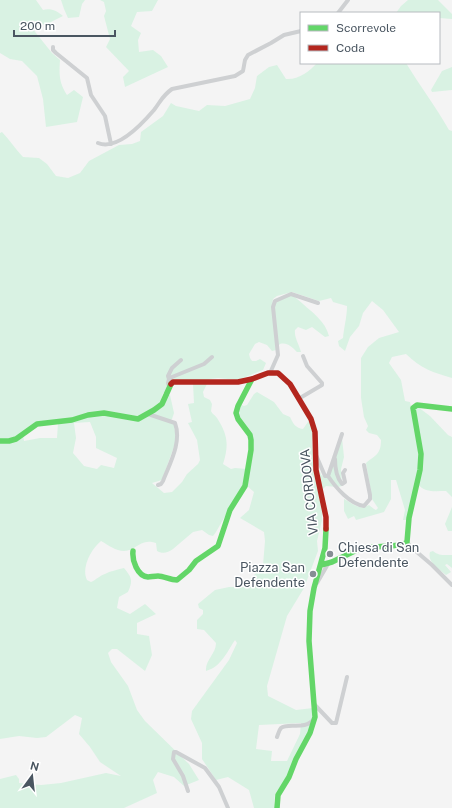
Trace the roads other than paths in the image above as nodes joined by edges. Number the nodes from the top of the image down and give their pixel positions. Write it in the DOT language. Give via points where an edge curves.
graph roads {
  1 [pos="348,0"];
  2 [pos="339,12"];
  3 [pos="300,31"];
  4 [pos="53,47"];
  5 [pos="98,143"];
  6 [pos="111,144"];
  7 [pos="318,302"];
  8 [pos="304,356"];
  9 [pos="212,357"];
  10 [pos="181,360"];
  11 [pos="270,373"];
  12 [pos="169,379"];
  13 [pos="252,379"];
  14 [pos="169,386"];
  15 [pos="300,398"];
  16 [pos="452,409"];
  17 [pos="148,414"];
  18 [pos="342,434"];
  19 [pos="0,441"];
  20 [pos="314,453"];
  21 [pos="335,457"];
  22 [pos="364,465"];
  23 [pos="345,470"];
  24 [pos="328,476"];
  25 [pos="158,485"];
  26 [pos="407,542"];
  27 [pos="132,551"];
  28 [pos="328,564"];
  29 [pos="321,566"];
  30 [pos="452,585"];
  31 [pos="314,588"];
  32 [pos="347,677"];
  33 [pos="314,704"];
  34 [pos="316,717"];
  35 [pos="277,737"];
  36 [pos="188,791"];
  37 [pos="228,808"];
  38 [pos="277,808"];
  1 -- 2 [label="street"];
  3 -- 6 [label="street" via="284,35 248,55 243,71 235,76 172,89 127,136"];
  4 -- 6 [label="street" via="56,54 87,78 93,99 105,116"];
  5 -- 6 [label="street"];
  7 -- 11 [label="street" via="291,294 275,301 273,307 278,355"];
  8 -- 15 [label="street" via="307,366 322,385"];
  9 -- 12 [label="street" via="204,364"];
  10 -- 12 [label="street" via="172,368"];
  11 -- 13 [label="street"];
  11 -- 15 [label="street, VIA CORDOVA" via="278,373"];
  12 -- 14 [label="street"];
  13 -- 14 [label="street" via="238,382 174,382"];
  13 -- 27 [label="street" via="236,413 250,435 252,447 245,486 230,510 218,546 196,561 177,580 161,576 147,577 133,563"];
  14 -- 17 [label="street" via="161,406"];
  15 -- 20 [label="street, VIA CORDOVA" via="313,424"];
  16 -- 26 [label="street" via="417,405 413,408 421,453"];
  17 -- 19 [label="street" via="138,419 104,413 72,420 45,422 37,424 16,439"];
  17 -- 25 [label="street" via="174,423 178,437 163,481"];
  18 -- 21 [label="street"];
  20 -- 24 [label="street" via="323,473"];
  20 -- 29 [label="street, VIA CORDOVA" via="326,517 325,548"];
  21 -- 23 [label="street" via="337,473 342,484 345,482"];
  21 -- 24 [label="street"];
  22 -- 24 [label="street" via="370,499 364,506 356,505"];
  26 -- 28 [label="street" via="402,545 362,548"];
  26 -- 30 [label="street"];
  28 -- 29 [label="street"];
  28 -- 31 [label="street"];
  29 -- 31 [label="street, VIA CORDOVA"];
  31 -- 33 [label="street, VIA CORDOVA" via="309,641"];
  32 -- 33 [label="street" via="336,723 332,723"];
  33 -- 34 [label="street, VIA CORDOVA"];
  34 -- 35 [label="street" via="309,724 283,727"];
  34 -- 38 [label="street" via="314,727 277,794"];
  36 -- 37 [label="street" via="173,759 174,752 205,768 219,787"];
}
